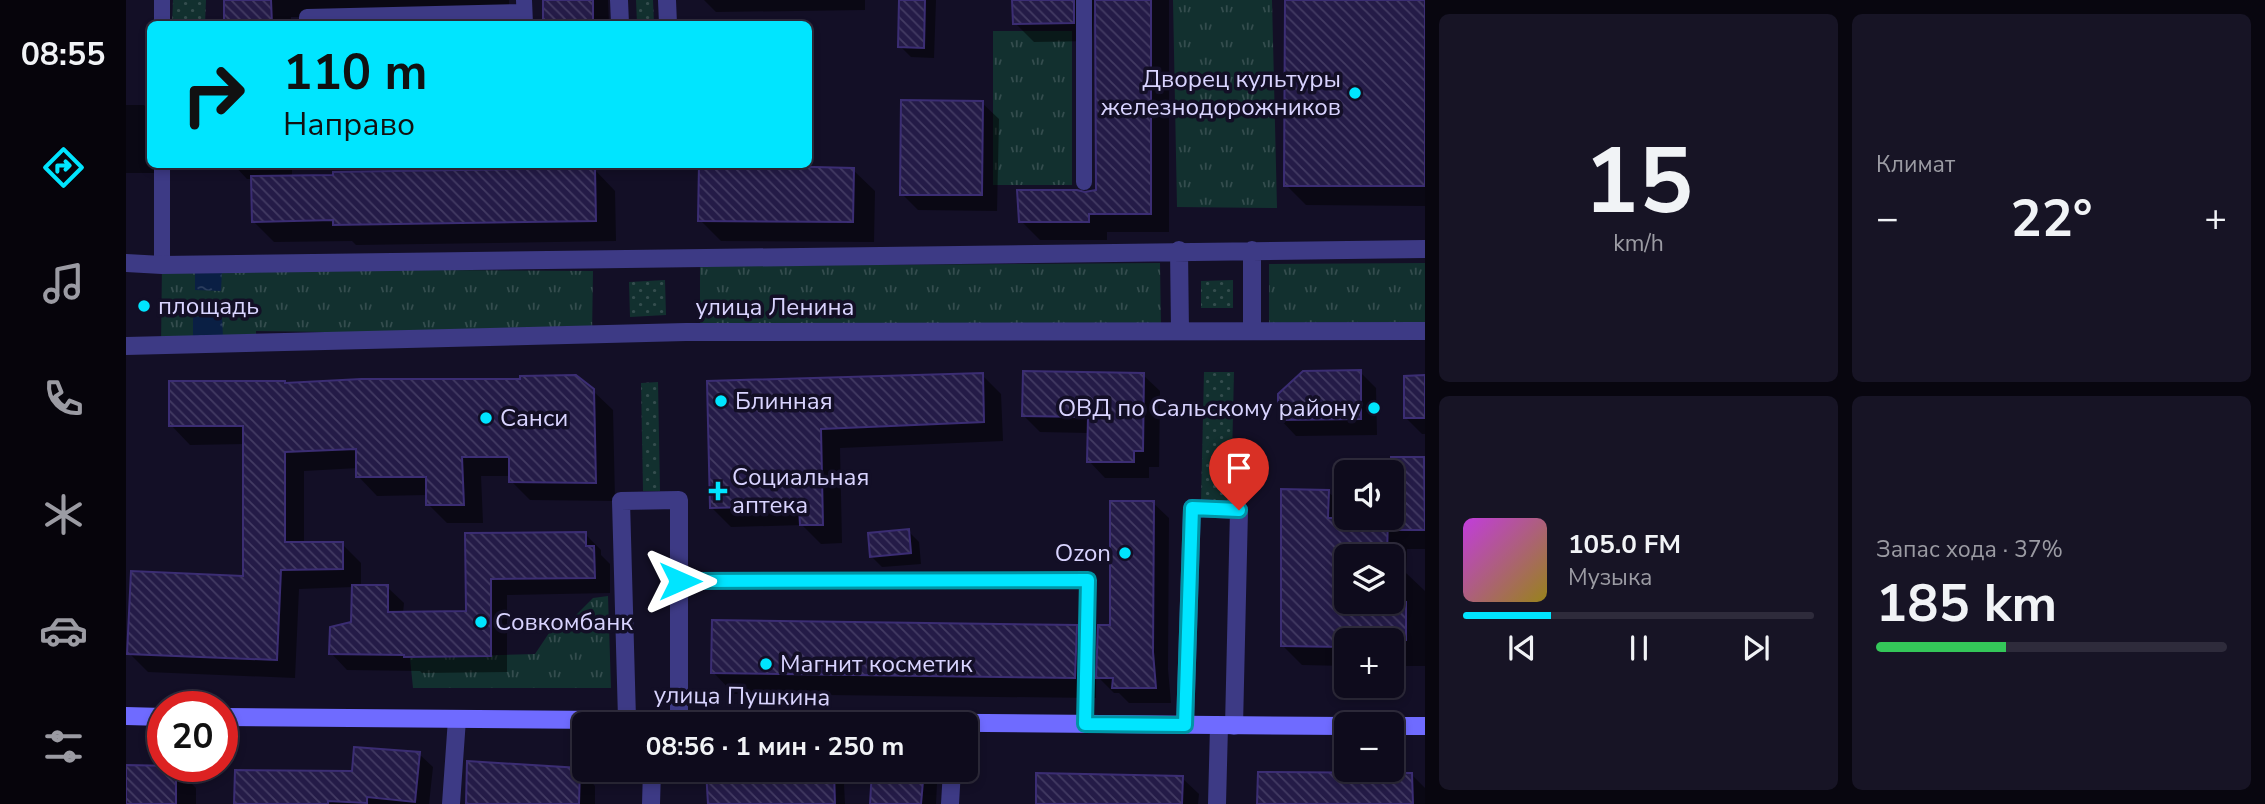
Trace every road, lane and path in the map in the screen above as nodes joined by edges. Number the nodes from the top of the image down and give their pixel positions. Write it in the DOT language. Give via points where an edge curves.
graph roads {
  1 [pos="162,0"];
  2 [pos="619,0"];
  3 [pos="667,0"];
  4 [pos="1084,0"];
  5 [pos="524,12"];
  6 [pos="162,21"];
  7 [pos="307,21"];
  8 [pos="620,21"];
  9 [pos="668,21"];
  10 [pos="162,168"];
  11 [pos="1084,182"];
  12 [pos="1425,249"];
  13 [pos="1179,250"];
  14 [pos="1252,250"];
  15 [pos="126,263"];
  16 [pos="162,265"];
  17 [pos="1180,331"];
  18 [pos="1252,331"];
  19 [pos="1425,331"];
  20 [pos="126,346"];
  21 [pos="680,581"];
  22 [pos="626,712"];
  23 [pos="679,712"];
  24 [pos="126,716"];
  25 [pos="147,717"];
  26 [pos="238,717"];
  27 [pos="457,719"];
  28 [pos="572,719"];
  29 [pos="978,724"];
  30 [pos="1085,724"];
  31 [pos="1185,725"];
  32 [pos="1227,726"];
  33 [pos="1334,726"];
  34 [pos="1404,726"];
  35 [pos="1425,726"];
  36 [pos="652,782"];
  37 [pos="951,782"];
  38 [pos="451,804"];
  39 [pos="651,804"];
  40 [pos="950,804"];
  41 [pos="1217,804"];
  1 -- 6 [label="lane"];
  2 -- 8 [label="street"];
  3 -- 9 [label="street"];
  4 -- 11 [label="lane"];
  5 -- 7 [label="lane" via="307,17"];
  10 -- 16 [label="lane"];
  12 -- 14 [label="street, улица Ленина"];
  13 -- 14 [label="street, улица Ленина"];
  13 -- 16 [label="street, улица Ленина"];
  13 -- 17 [label="street"];
  14 -- 18 [label="street"];
  15 -- 16 [label="street, улица Ленина"];
  17 -- 18 [label="street, улица Ленина"];
  17 -- 20 [label="street, улица Ленина" via="685,332"];
  18 -- 19 [label="street, улица Ленина"];
  21 -- 22 [label="street" via="679,500 621,501"];
  21 -- 23 [label="street"];
  21 -- 30 [label="lane" via="1088,580"];
  24 -- 25 [label="main road"];
  26 -- 27 [label="main road, улица Пушкина"];
  27 -- 28 [label="main road, улица Пушкина"];
  27 -- 38 [label="street"];
  29 -- 30 [label="main road, улица Пушкина"];
  30 -- 31 [label="main road, улица Пушкина"];
  31 -- 32 [label="main road, улица Пушкина"];
  31 -- 32 [label="street" via="1192,508 1239,510"];
  32 -- 33 [label="main road, улица Пушкина"];
  32 -- 41 [label="street"];
  34 -- 35 [label="main road"];
  36 -- 39 [label="street"];
  37 -- 40 [label="street"];
}
